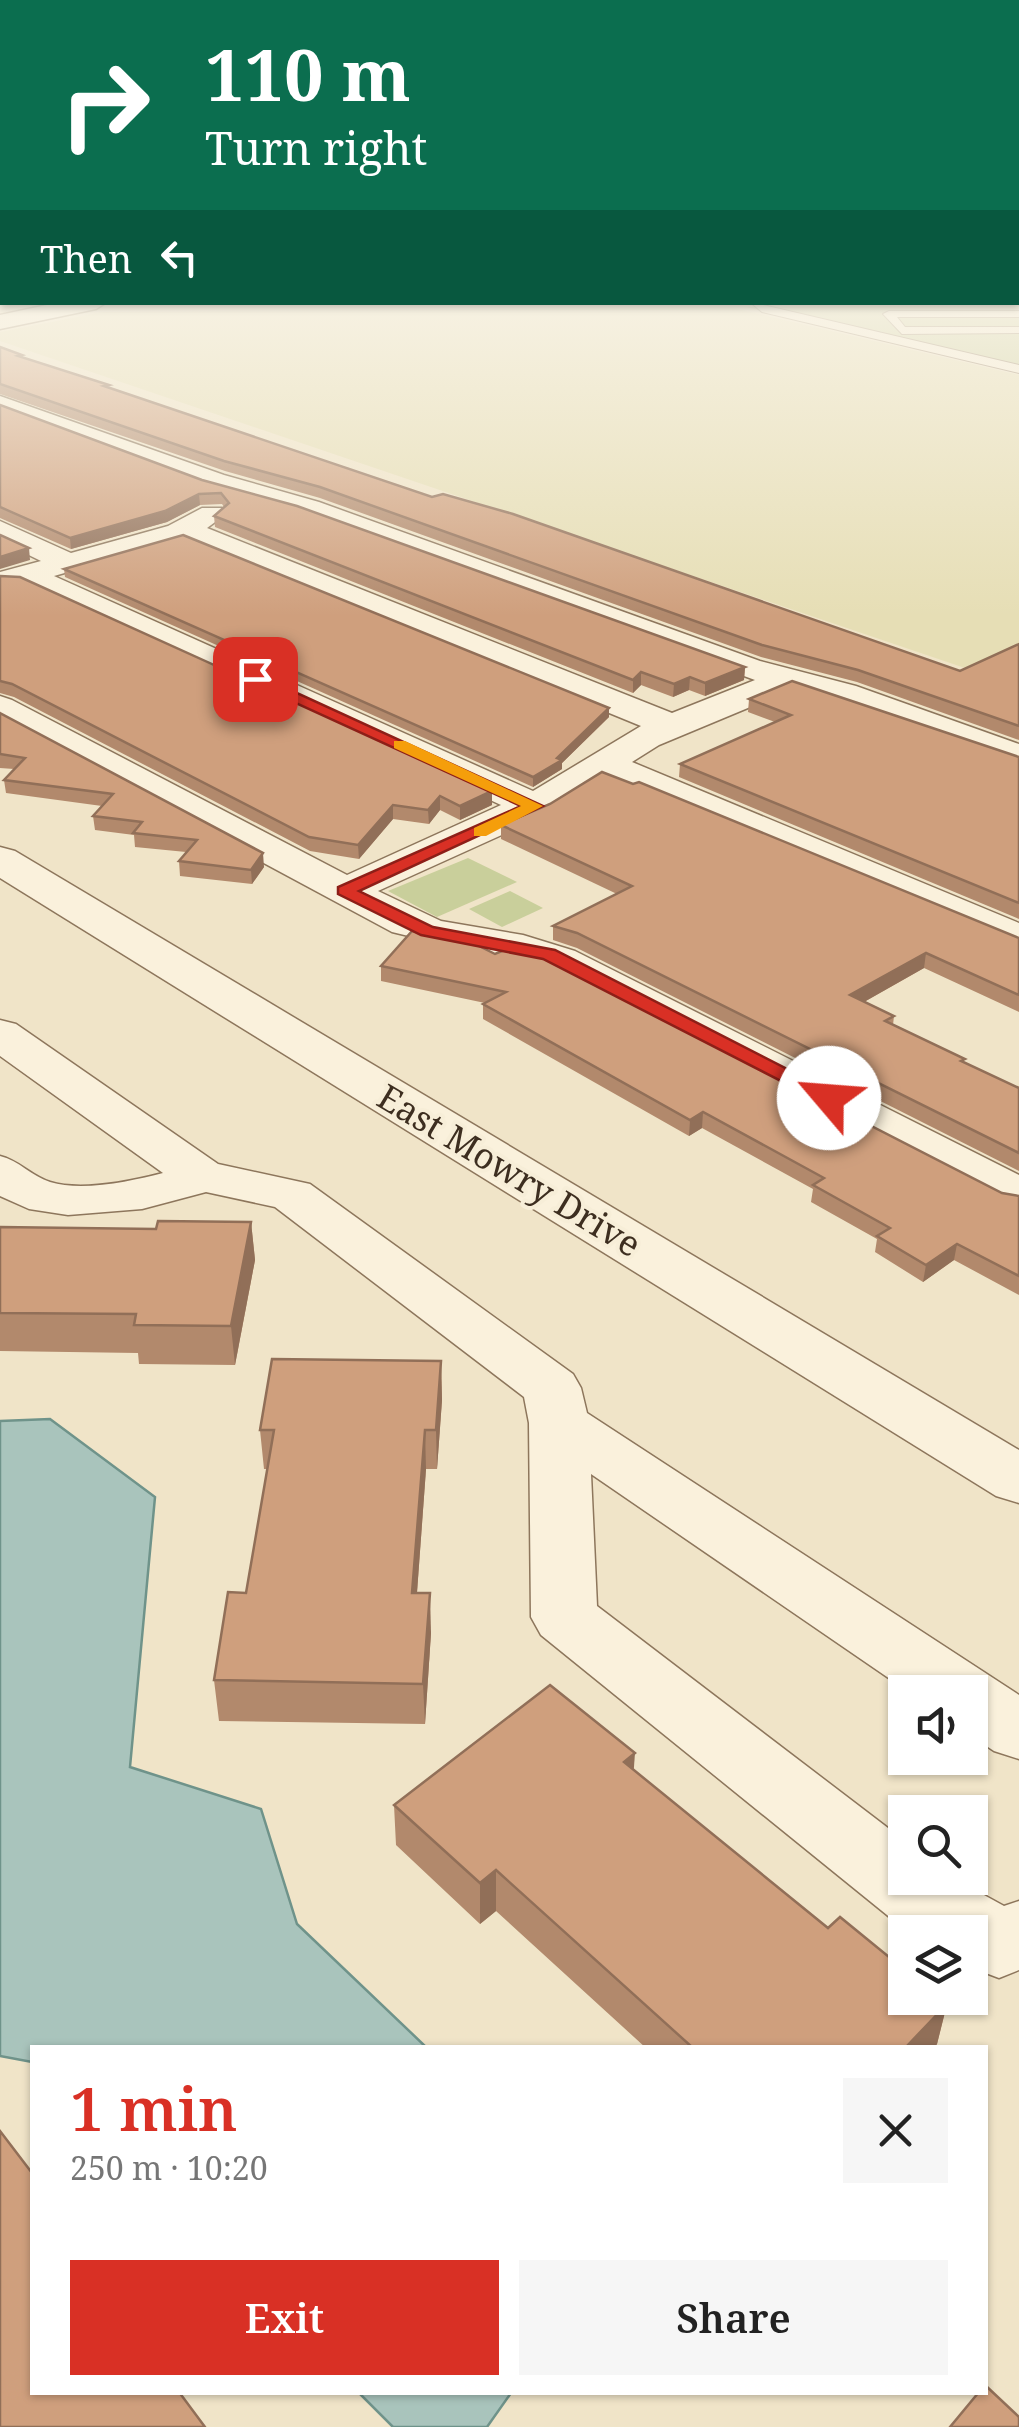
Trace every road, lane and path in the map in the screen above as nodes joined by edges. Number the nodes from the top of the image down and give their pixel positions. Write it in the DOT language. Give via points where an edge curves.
graph roads {
  1 [pos="0,403"];
  2 [pos="261,495"];
  3 [pos="0,530"];
  4 [pos="184,530"];
  5 [pos="68,562"];
  6 [pos="12,578"];
  7 [pos="787,679"];
  8 [pos="0,707"];
  9 [pos="672,726"];
  10 [pos="1019,756"];
  11 [pos="605,764"];
  12 [pos="534,806"];
  13 [pos="0,860"];
  14 [pos="345,890"];
  15 [pos="1019,938"];
  16 [pos="0,1034"];
  17 [pos="0,1171"];
  18 [pos="201,1176"];
  19 [pos="1019,1194"];
  20 [pos="559,1422"];
  21 [pos="1019,1480"];
  22 [pos="936,1675"];
  23 [pos="988,1710"];
  24 [pos="1019,1732"];
  25 [pos="1019,1935"];
  1 -- 2 [label="street"];
  2 -- 4 [label="street"];
  2 -- 7 [label="street"];
  3 -- 5 [label="street"];
  4 -- 5 [label="street"];
  4 -- 9 [label="street"];
  5 -- 6 [label="street"];
  6 -- 12 [label="street"];
  7 -- 9 [label="street"];
  7 -- 10 [label="street" via="844,692"];
  8 -- 14 [label="street"];
  9 -- 11 [label="street"];
  11 -- 12 [label="street"];
  11 -- 15 [label="street"];
  12 -- 14 [label="street"];
  13 -- 21 [label="street, East Mowry Drive"];
  14 -- 19 [label="street" via="428,931 548,954"];
  16 -- 18 [label="street"];
  17 -- 18 [label="street" via="34,1195 101,1200"];
  18 -- 20 [label="street" via="292,1196 552,1388"];
  20 -- 22 [label="street"];
  20 -- 25 [label="street" via="564,1617 935,1908 999,1943"];
  23 -- 24 [label="street"];
}
